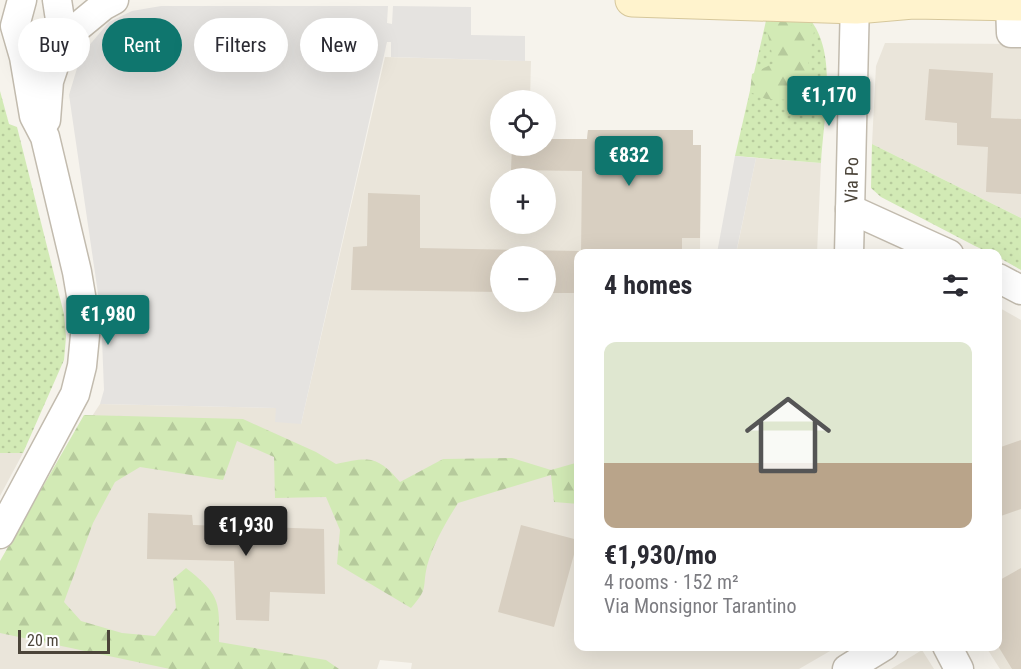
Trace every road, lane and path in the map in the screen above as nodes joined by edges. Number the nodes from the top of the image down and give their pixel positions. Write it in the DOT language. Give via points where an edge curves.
graph roads {
  1 [pos="57,0"];
  2 [pos="114,0"];
  3 [pos="632,0"];
  4 [pos="908,1"];
  5 [pos="856,3"];
  6 [pos="13,13"];
  7 [pos="1017,14"];
  8 [pos="60,18"];
  9 [pos="88,18"];
  10 [pos="52,72"];
  11 [pos="45,137"];
  12 [pos="850,209"];
  13 [pos="849,249"];
  14 [pos="938,249"];
  15 [pos="1002,280"];
  16 [pos="1021,290"];
  17 [pos="0,534"];
  18 [pos="876,651"];
  19 [pos="950,651"];
  20 [pos="847,669"];
  21 [pos="959,669"];
  1 -- 8 [label="street"];
  2 -- 9 [label="street"];
  3 -- 5 [label="main road"];
  4 -- 5 [label="main road"];
  4 -- 7 [label="main road"];
  5 -- 12 [label="street, Via Po"];
  6 -- 11 [label="street" via="34,116"];
  10 -- 11 [label="street"];
  11 -- 17 [label="street" via="86,326 82,366 75,394"];
  12 -- 13 [label="street, Via Po"];
  12 -- 14 [label="street"];
  15 -- 16 [label="street"];
  18 -- 20 [label="street"];
  19 -- 21 [label="street"];
}
